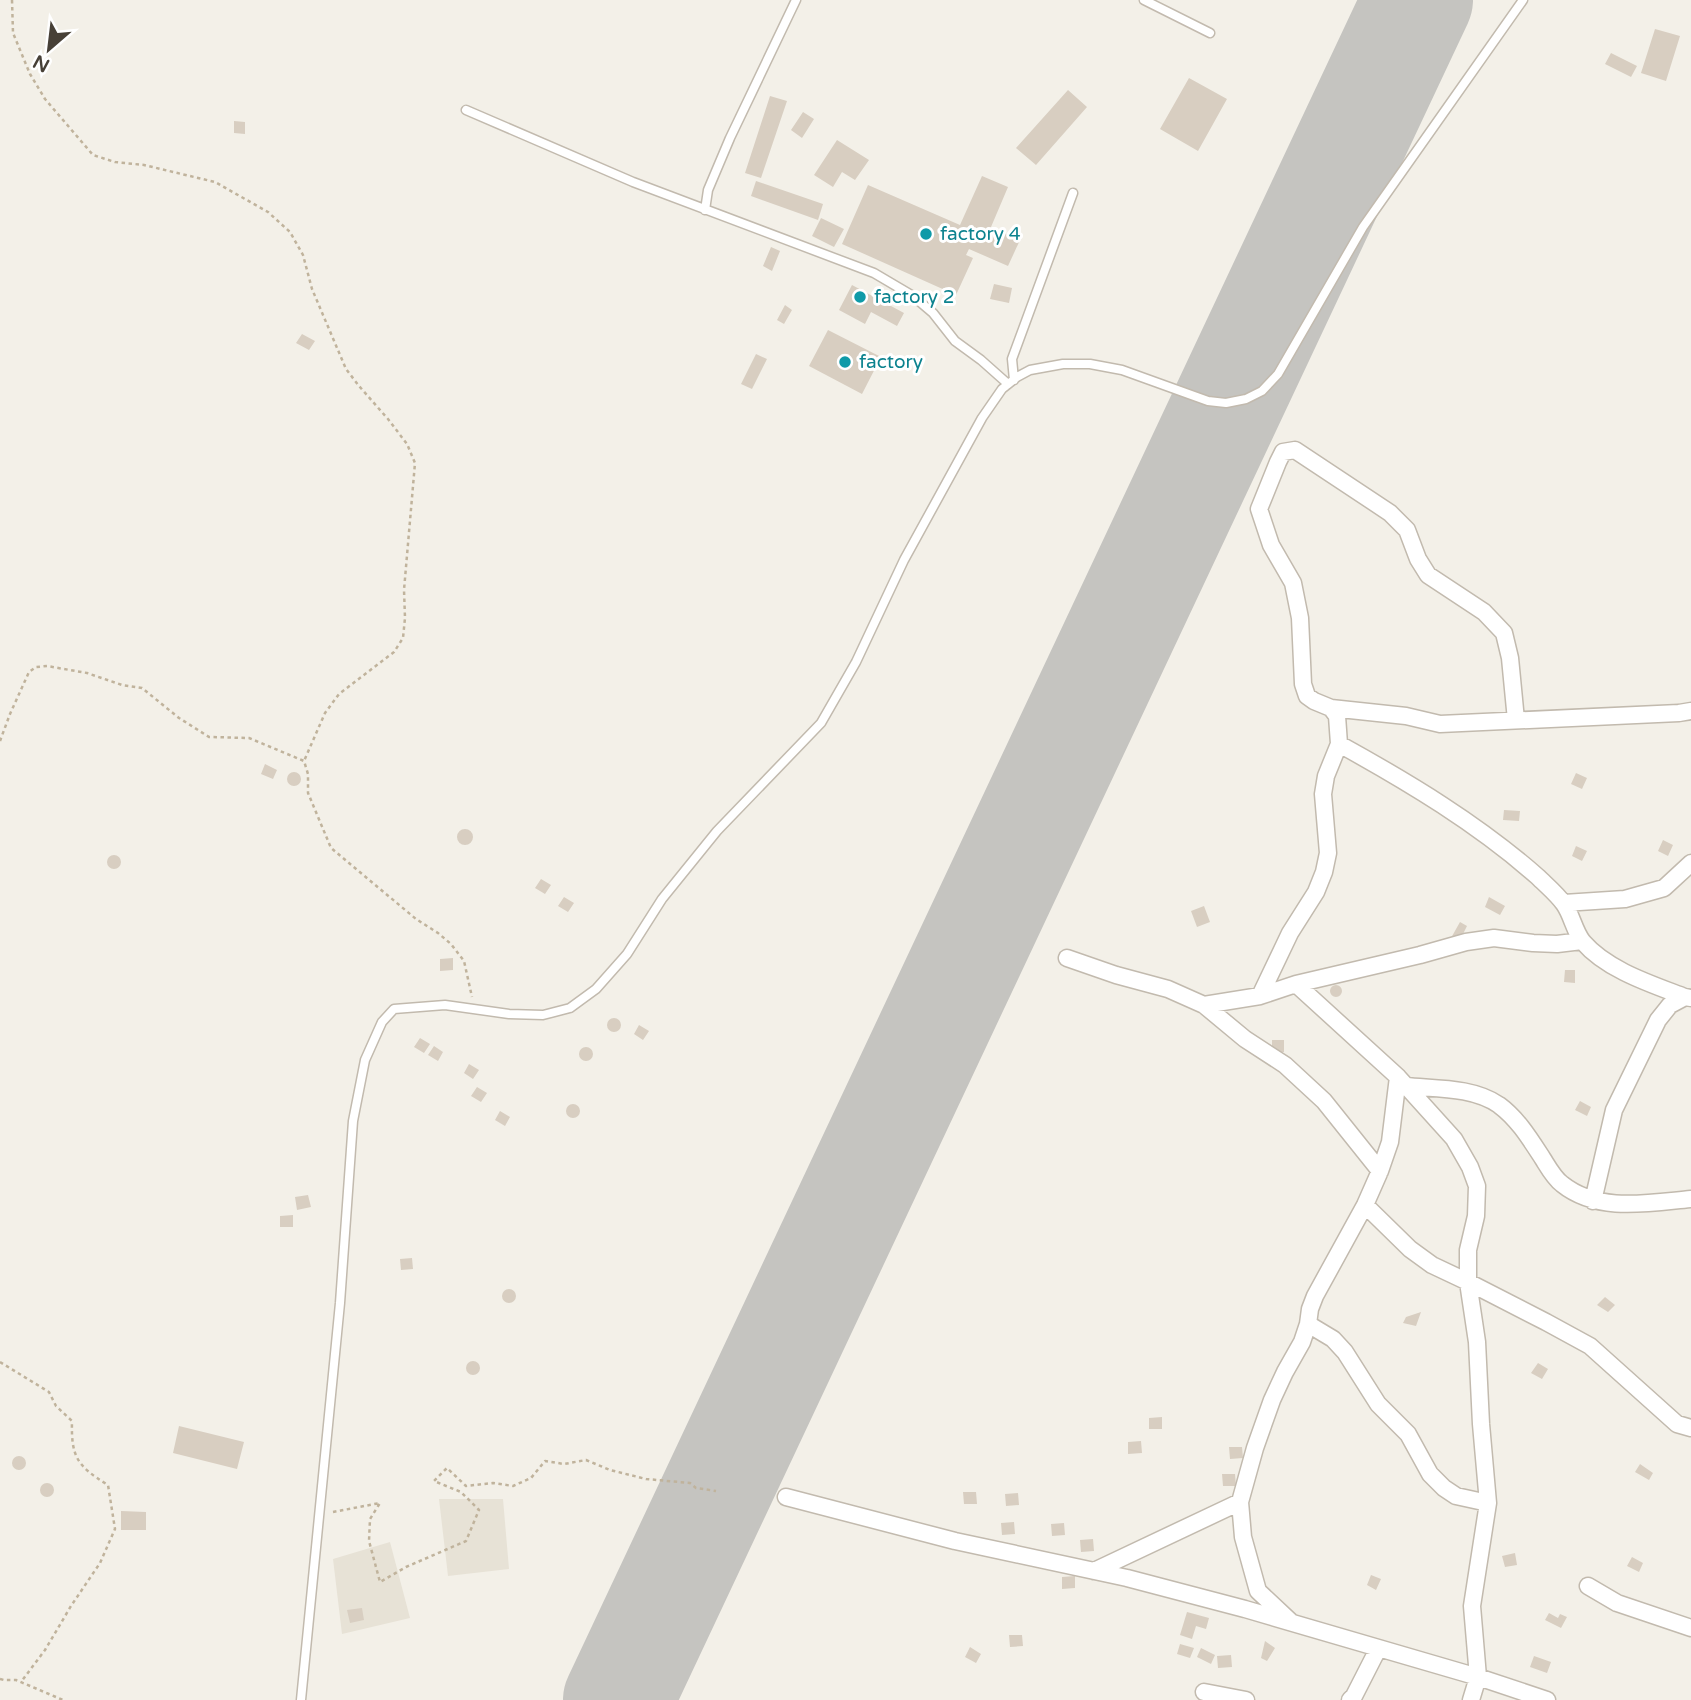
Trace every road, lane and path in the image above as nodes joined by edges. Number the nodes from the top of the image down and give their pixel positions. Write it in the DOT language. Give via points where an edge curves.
graph roads {
  1 [pos="12,0"];
  2 [pos="796,0"];
  3 [pos="1144,0"];
  4 [pos="1523,0"];
  5 [pos="1210,33"];
  6 [pos="466,110"];
  7 [pos="1073,193"];
  8 [pos="705,210"];
  9 [pos="1011,382"];
  10 [pos="1331,708"];
  11 [pos="1691,711"];
  12 [pos="1517,720"];
  13 [pos="0,741"];
  14 [pos="1339,744"];
  15 [pos="304,761"];
  16 [pos="1691,863"];
  17 [pos="1564,903"];
  18 [pos="1582,940"];
  19 [pos="1067,958"];
  20 [pos="1296,984"];
  21 [pos="1260,996"];
  22 [pos="1688,997"];
  23 [pos="1204,1005"];
  24 [pos="475,1009"];
  25 [pos="1402,1082"];
  26 [pos="1380,1171"];
  27 [pos="1691,1199"];
  28 [pos="1593,1201"];
  29 [pos="1365,1206"];
  30 [pos="1468,1282"];
  31 [pos="1308,1324"];
  32 [pos="0,1362"];
  33 [pos="1691,1428"];
  34 [pos="716,1491"];
  35 [pos="786,1497"];
  36 [pos="1240,1502"];
  37 [pos="1488,1503"];
  38 [pos="320,1515"];
  39 [pos="1094,1571"];
  40 [pos="1588,1586"];
  41 [pos="1292,1623"];
  42 [pos="1691,1628"];
  43 [pos="1378,1649"];
  44 [pos="1478,1677"];
  45 [pos="0,1679"];
  46 [pos="21,1682"];
  47 [pos="1204,1692"];
  48 [pos="63,1700"];
  49 [pos="301,1700"];
  50 [pos="1246,1700"];
  51 [pos="1350,1700"];
  52 [pos="1471,1700"];
  53 [pos="1547,1700"];
  1 -- 15 [label="path" via="13,33 30,74 45,99 93,155 215,182 268,212 290,232 346,369 407,444 415,463 404,638 394,652 339,694 325,713"];
  2 -- 8 [label="lane" via="730,138 708,190"];
  3 -- 5 [label="lane"];
  4 -- 9 [label="lane" via="1363,227 1278,374 1262,391 1226,403 1208,401 1122,369 1090,364 1030,370"];
  6 -- 8 [label="lane"];
  7 -- 9 [label="lane" via="1012,359"];
  8 -- 9 [label="lane" via="874,273 913,296 955,341"];
  9 -- 24 [label="lane" via="982,418 821,723 718,831 662,899 627,954 596,989 570,1008 543,1015"];
  10 -- 12 [label="street" via="1440,724"];
  10 -- 12 [label="street" via="1307,696 1293,583 1271,545 1259,509 1283,453 1295,450 1390,513 1407,530 1428,576 1484,612 1504,633"];
  10 -- 14 [label="street" via="1337,716"];
  11 -- 12 [label="street"];
  13 -- 15 [label="path" via="29,672 47,666 142,688 209,737 249,738"];
  14 -- 17 [label="street" via="1478,830"];
  14 -- 21 [label="street" via="1323,794 1328,853 1324,872"];
  15 -- 24 [label="path" via="308,793 331,849 451,944 464,961"];
  16 -- 17 [label="street" via="1664,888 1625,899"];
  17 -- 18 [label="street"];
  18 -- 20 [label="street" via="1557,944 1494,938 1466,942"];
  18 -- 22 [label="street" via="1635,977"];
  19 -- 23 [label="street"];
  20 -- 21 [label="street"];
  20 -- 25 [label="street"];
  21 -- 23 [label="street"];
  22 -- 28 [label="street" via="1670,1005 1658,1020 1614,1110"];
  23 -- 26 [label="street" via="1324,1101"];
  24 -- 38 [label="lane" via="445,1005 394,1009 382,1022 365,1060 353,1121"];
  25 -- 26 [label="street"];
  25 -- 28 [label="street" via="1470,1092 1497,1104 1517,1121 1559,1183"];
  25 -- 30 [label="street" via="1454,1139 1471,1167 1477,1186"];
  26 -- 29 [label="street"];
  27 -- 28 [label="street"];
  29 -- 30 [label="street" via="1409,1250"];
  29 -- 31 [label="street" via="1315,1296"];
  30 -- 33 [label="street" via="1590,1346 1678,1424"];
  30 -- 37 [label="street" via="1477,1342"];
  31 -- 36 [label="street" via="1272,1400"];
  31 -- 37 [label="street" via="1345,1352 1378,1404 1408,1434 1444,1489"];
  32 -- 46 [label="path" via="49,1392 72,1421 71,1443 77,1461 108,1485 115,1529 100,1563"];
  34 -- 38 [label="path" via="646,1479 586,1460 545,1461 531,1478 513,1486 466,1486 447,1468 434,1481 461,1492 480,1510 466,1542 380,1582 369,1541 370,1519 380,1503"];
  35 -- 39 [label="street"];
  36 -- 39 [label="street"];
  36 -- 41 [label="street" via="1243,1537 1258,1591"];
  37 -- 44 [label="street" via="1472,1606"];
  38 -- 49 [label="lane"];
  39 -- 41 [label="street"];
  40 -- 42 [label="street" via="1617,1602"];
  41 -- 43 [label="street"];
  43 -- 44 [label="street"];
  43 -- 51 [label="street"];
  44 -- 52 [label="street"];
  44 -- 53 [label="street"];
  45 -- 46 [label="path"];
  46 -- 48 [label="path"];
  47 -- 50 [label="street"];
}
